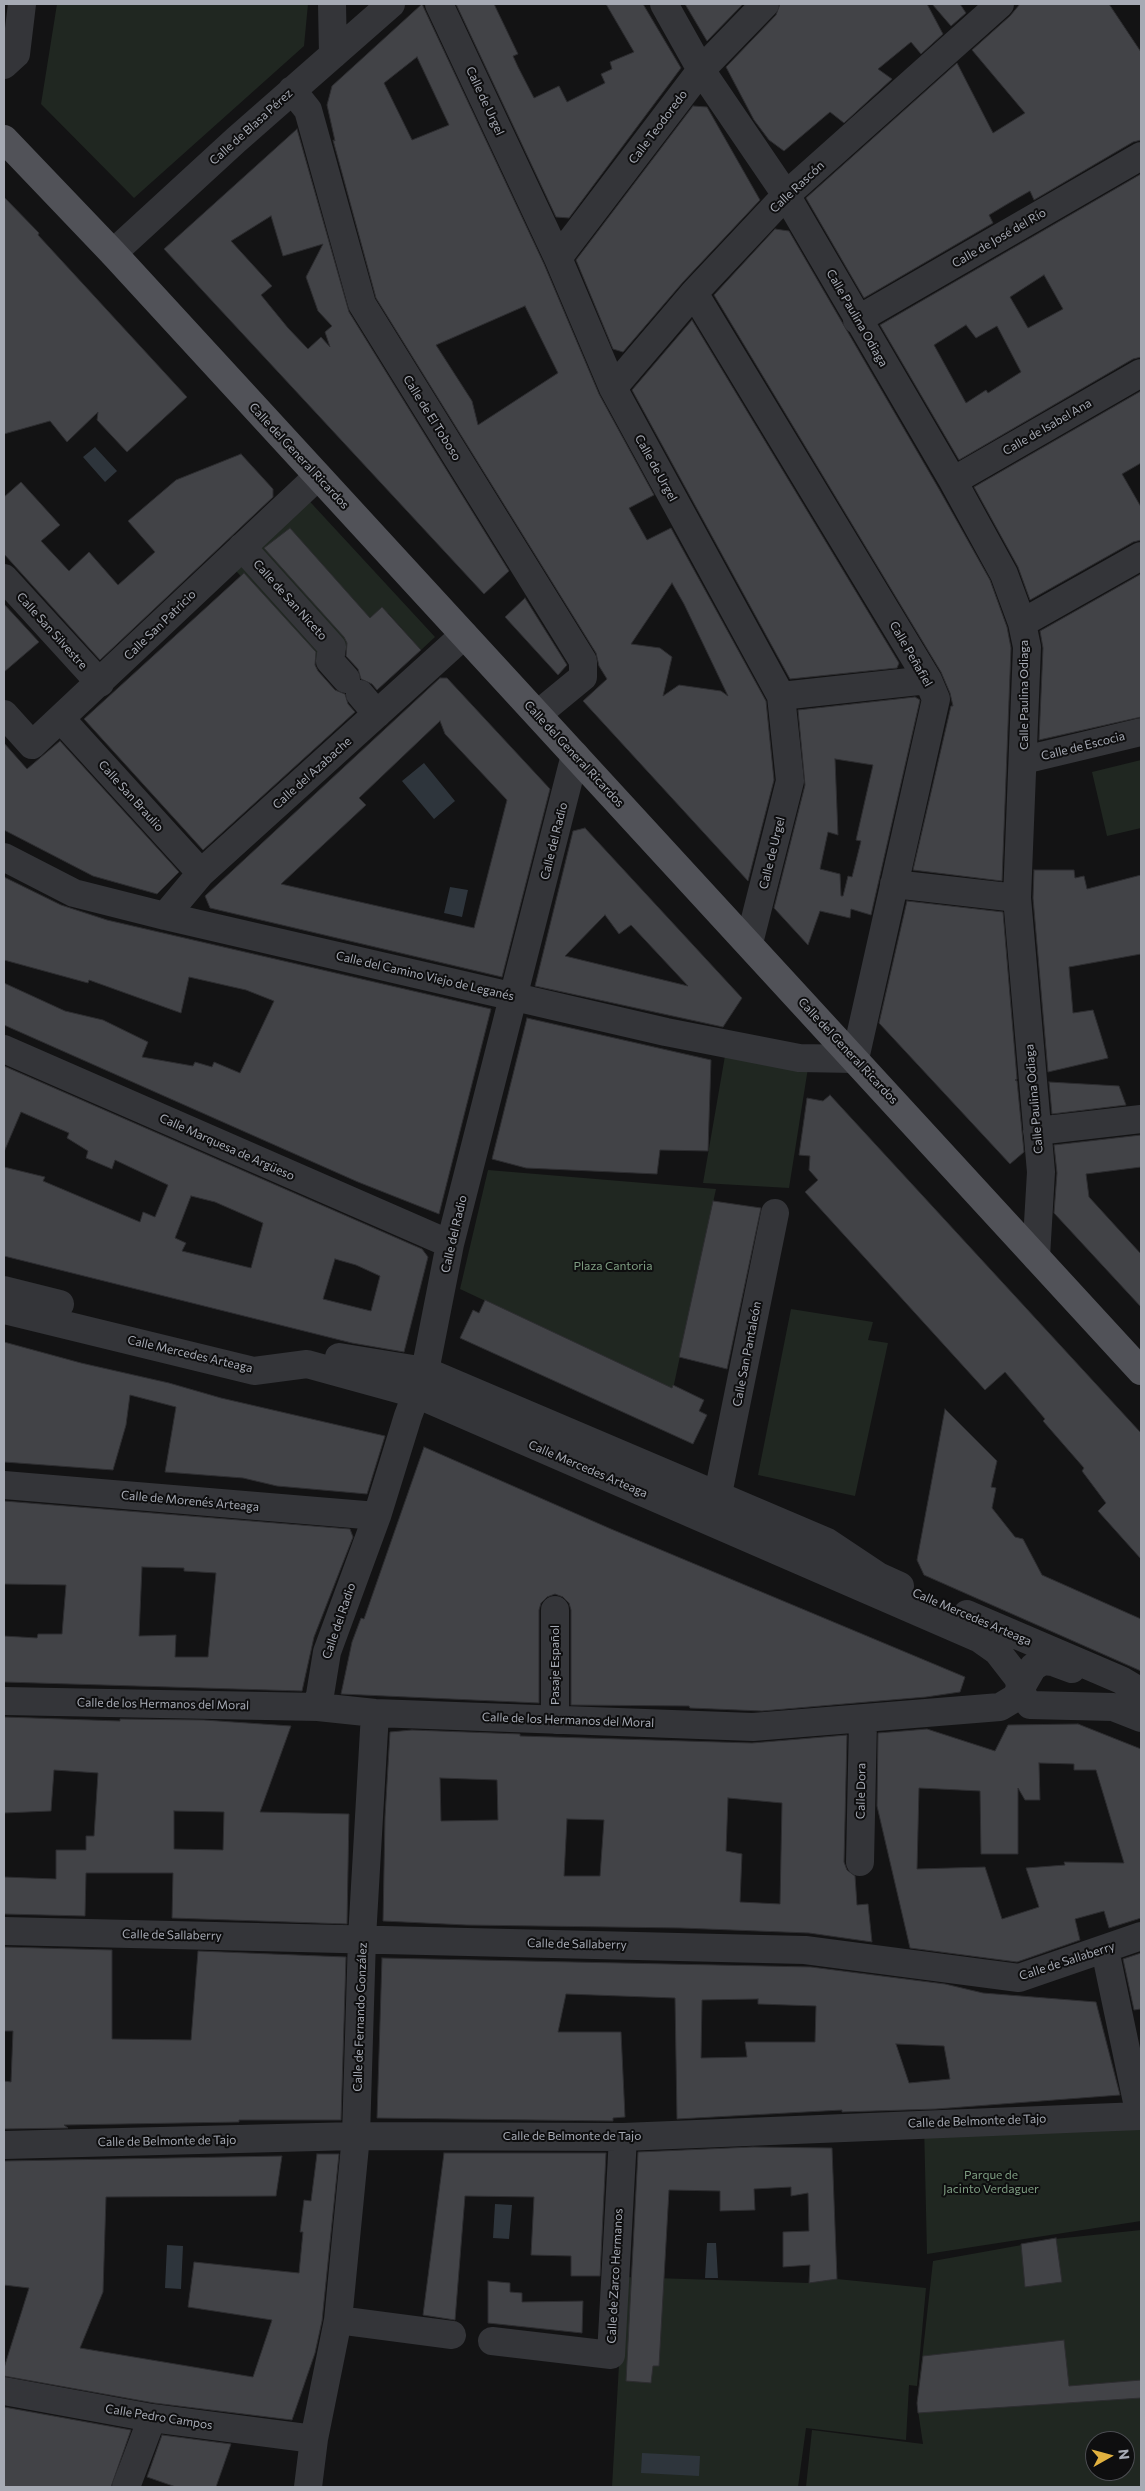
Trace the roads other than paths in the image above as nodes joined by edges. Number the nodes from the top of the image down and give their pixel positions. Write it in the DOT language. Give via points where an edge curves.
graph roads {
  1 [pos="22,4"];
  2 [pos="332,4"];
  3 [pos="391,4"];
  4 [pos="439,4"];
  5 [pos="664,4"];
  6 [pos="766,4"];
  7 [pos="1000,4"];
  8 [pos="332,55"];
  9 [pos="4,65"];
  10 [pos="701,70"];
  11 [pos="292,90"];
  12 [pos="4,139"];
  13 [pos="1141,156"];
  14 [pos="786,195"];
  15 [pos="114,253"];
  16 [pos="558,258"];
  17 [pos="694,293"];
  18 [pos="857,320"];
  19 [pos="1141,373"];
  20 [pos="613,388"];
  21 [pos="318,476"];
  22 [pos="953,481"];
  23 [pos="242,547"];
  24 [pos="1141,556"];
  25 [pos="4,578"];
  26 [pos="1022,623"];
  27 [pos="464,635"];
  28 [pos="928,680"];
  29 [pos="100,683"];
  30 [pos="781,696"];
  31 [pos="4,714"];
  32 [pos="378,714"];
  33 [pos="538,714"];
  34 [pos="61,719"];
  35 [pos="1141,732"];
  36 [pos="575,755"];
  37 [pos="1024,760"];
  38 [pos="4,857"];
  39 [pos="201,872"];
  40 [pos="894,884"];
  41 [pos="1017,898"];
  42 [pos="166,916"];
  43 [pos="749,943"];
  44 [pos="514,998"];
  45 [pos="4,1049"];
  46 [pos="855,1059"];
  47 [pos="1141,1119"];
  48 [pos="1037,1131"];
  49 [pos="775,1213"];
  50 [pos="450,1244"];
  51 [pos="1036,1257"];
  52 [pos="4,1290"];
  53 [pos="4,1310"];
  54 [pos="1141,1371"];
  55 [pos="421,1383"];
  56 [pos="4,1485"];
  57 [pos="718,1494"];
  58 [pos="377,1516"];
  59 [pos="555,1610"];
  60 [pos="1131,1686"];
  61 [pos="1021,1688"];
  62 [pos="4,1701"];
  63 [pos="318,1707"];
  64 [pos="375,1713"];
  65 [pos="1141,1718"];
  66 [pos="555,1720"];
  67 [pos="862,1720"];
  68 [pos="860,1862"];
  69 [pos="4,1931"];
  70 [pos="1141,1936"];
  71 [pos="362,1938"];
  72 [pos="1104,1950"];
  73 [pos="1140,2116"];
  74 [pos="356,2136"];
  75 [pos="623,2137"];
  76 [pos="4,2145"];
  77 [pos="338,2320"];
  78 [pos="452,2335"];
  79 [pos="492,2341"];
  80 [pos="4,2391"];
  81 [pos="152,2418"];
  82 [pos="314,2439"];
  83 [pos="126,2487"];
  84 [pos="308,2487"];
  1 -- 9 [label="street" via="16,54"];
  2 -- 8 [label="street"];
  3 -- 8 [label="street, Calle de Blasa Pérez"];
  4 -- 16 [label="street, Calle de Urgel"];
  5 -- 10 [label="street, Calle Paulina Odiaga"];
  6 -- 10 [label="street, Calle Teodoredo"];
  7 -- 14 [label="street, Calle Rascón"];
  8 -- 11 [label="street, Calle de Blasa Pérez"];
  10 -- 14 [label="street, Calle Paulina Odiaga"];
  10 -- 16 [label="street, Calle Teodoredo"];
  11 -- 15 [label="street, Calle de Blasa Pérez"];
  11 -- 33 [label="street, Calle de El Toboso" via="308,110 362,304 583,660 583,676"];
  12 -- 15 [label="main road, Calle del General Ricardos"];
  13 -- 18 [label="street, Calle de José del Río"];
  14 -- 17 [label="street, Calle Rascón"];
  14 -- 18 [label="street, Calle Paulina Odiaga"];
  15 -- 21 [label="main road, Calle del General Ricardos"];
  16 -- 20 [label="street, Calle de Urgel"];
  17 -- 20 [label="street, Calle Rascón"];
  17 -- 28 [label="street, Calle Peñafiel"];
  18 -- 22 [label="street, Calle Paulina Odiaga"];
  19 -- 22 [label="street, Calle de Isabel Ana"];
  20 -- 30 [label="street, Calle de Urgel"];
  21 -- 23 [label="street, Calle San Patricio"];
  21 -- 27 [label="main road, Calle del General Ricardos"];
  22 -- 26 [label="street, Calle Paulina Odiaga" via="1004,574"];
  23 -- 29 [label="street, Calle San Patricio"];
  23 -- 32 [label="street, Calle de San Niceto" via="332,647 330,661"];
  24 -- 26 [label="street"];
  25 -- 29 [label="street, Calle San Silvestre"];
  26 -- 37 [label="street, Calle Paulina Odiaga" via="1027,647"];
  27 -- 32 [label="street, Calle del Azabache"];
  27 -- 33 [label="main road, Calle del General Ricardos"];
  28 -- 30 [label="street"];
  28 -- 40 [label="street, Calle Peñafiel" via="936,699"];
  29 -- 34 [label="street, Calle San Patricio"];
  30 -- 43 [label="street, Calle de Urgel" via="790,781"];
  31 -- 34 [label="street, Calle San Patricio" via="32,745"];
  32 -- 39 [label="street, Calle del Azabache"];
  33 -- 36 [label="main road, Calle del General Ricardos"];
  34 -- 39 [label="street, Calle San Braulio"];
  35 -- 37 [label="street, Calle de Escocia"];
  36 -- 43 [label="main road, Calle del General Ricardos"];
  36 -- 44 [label="street, Calle del Radio"];
  37 -- 41 [label="street, Calle Paulina Odiaga"];
  38 -- 42 [label="street, Calle del Camino Viejo de Leganés" via="74,893"];
  39 -- 42 [label="street, Calle del Azabache"];
  40 -- 41 [label="street"];
  40 -- 46 [label="street, Calle Peñafiel"];
  41 -- 48 [label="street, Calle Paulina Odiaga"];
  42 -- 44 [label="street, Calle del Camino Viejo de Leganés"];
  43 -- 46 [label="main road, Calle del General Ricardos"];
  44 -- 46 [label="street, Calle del Camino Viejo de Leganés" via="799,1058"];
  44 -- 50 [label="street, Calle del Radio"];
  45 -- 50 [label="street, Calle Marquesa de Argüeso"];
  46 -- 51 [label="main road, Calle del General Ricardos"];
  47 -- 48 [label="street"];
  48 -- 51 [label="street, Calle Paulina Odiaga" via="1041,1172"];
  49 -- 57 [label="street, Calle San Pantaleón"];
  50 -- 55 [label="street, Calle del Radio"];
  51 -- 54 [label="main road, Calle del General Ricardos"];
  52 -- 55 [label="street, Calle Mercedes Arteaga" via="259,1353 300,1350"];
  53 -- 55 [label="street, Calle Mercedes Arteaga" via="254,1371 307,1364"];
  55 -- 57 [label="street, Calle Mercedes Arteaga"];
  55 -- 58 [label="street, Calle del Radio"];
  55 -- 61 [label="street, Calle Mercedes Arteaga" via="980,1639 997,1650 1018,1678"];
  56 -- 58 [label="street, Calle de Morenés Arteaga"];
  57 -- 60 [label="street, Calle Mercedes Arteaga" via="827,1542 878,1576"];
  58 -- 63 [label="street, Calle del Radio" via="327,1652"];
  59 -- 66 [label="street, Pasaje Español"];
  60 -- 61 [label="street, Calle Mercedes Arteaga" via="1101,1681 1043,1661 1033,1668"];
  61 -- 65 [label="street" via="1026,1701 1035,1707 1112,1707"];
  61 -- 67 [label="street, Calle de los Hermanos del Moral" via="1015,1698 1000,1707"];
  62 -- 63 [label="street, Calle de los Hermanos del Moral"];
  63 -- 64 [label="street, Calle de los Hermanos del Moral"];
  64 -- 66 [label="street, Calle de los Hermanos del Moral"];
  64 -- 71 [label="street, Calle de Fernando González"];
  66 -- 67 [label="street, Calle de los Hermanos del Moral" via="754,1727"];
  67 -- 68 [label="street, Calle Dora"];
  69 -- 71 [label="street, Calle de Sallaberry"];
  70 -- 72 [label="street, Calle de Sallaberry"];
  71 -- 72 [label="street, Calle de Sallaberry" via="805,1950 1019,1978"];
  71 -- 74 [label="street, Calle de Fernando González"];
  72 -- 73 [label="street"];
  73 -- 75 [label="street, Calle de Belmonte de Tajo"];
  74 -- 75 [label="street, Calle de Belmonte de Tajo"];
  74 -- 76 [label="street, Calle de Belmonte de Tajo"];
  74 -- 77 [label="street, Calle de Fernando González"];
  75 -- 79 [label="street, Calle de Zarco Hermanos" via="610,2355"];
  77 -- 78 [label="street"];
  77 -- 82 [label="street, Calle de Fernando González"];
  80 -- 81 [label="street, Calle Pedro Campos"];
  81 -- 82 [label="street, Calle Pedro Campos"];
  81 -- 83 [label="street"];
  82 -- 84 [label="street, Calle de Fernando González"];
}
